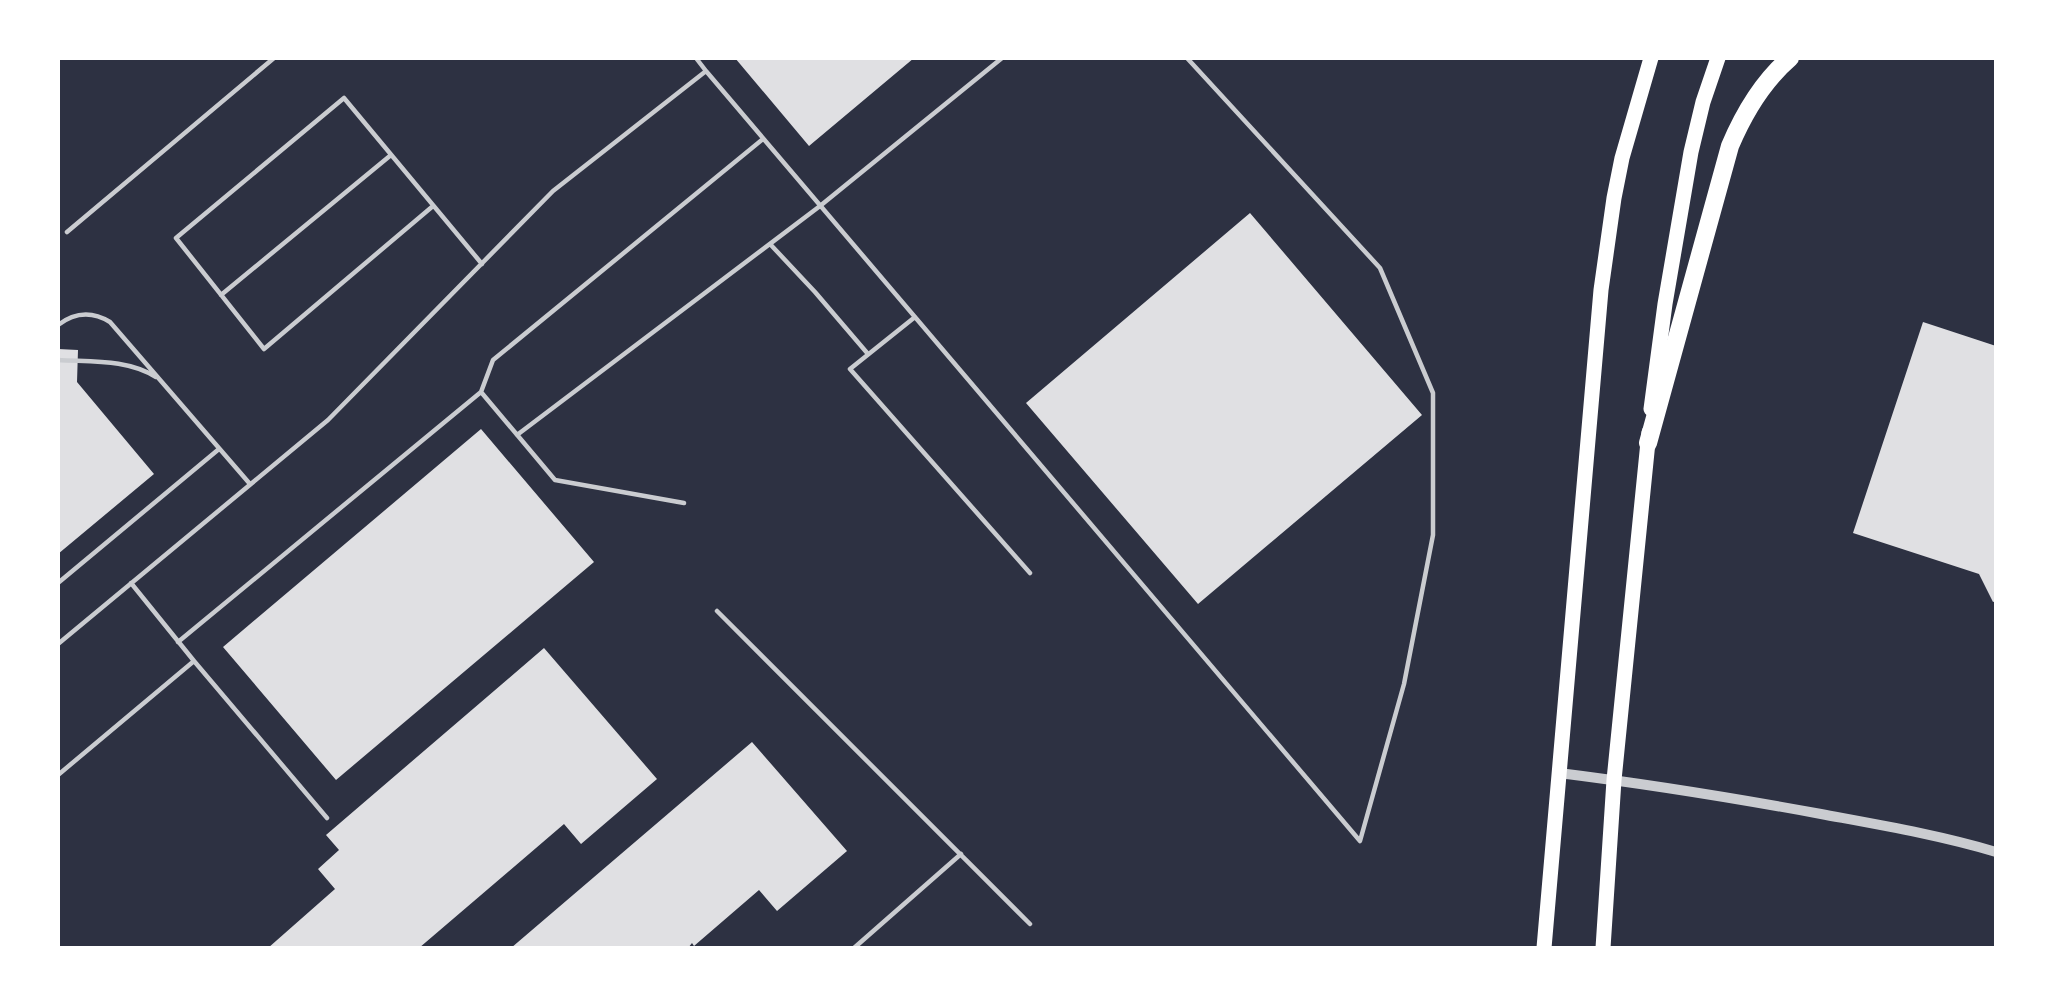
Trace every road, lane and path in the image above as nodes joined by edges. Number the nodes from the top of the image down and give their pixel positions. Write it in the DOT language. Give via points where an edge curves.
graph roads {
  1 [pos="274,58"];
  2 [pos="696,58"];
  3 [pos="1002,58"];
  4 [pos="1187,58"];
  5 [pos="1651,58"];
  6 [pos="1718,58"];
  7 [pos="1790,58"];
  8 [pos="706,71"];
  9 [pos="763,139"];
  10 [pos="391,155"];
  11 [pos="433,206"];
  12 [pos="820,206"];
  13 [pos="67,232"];
  14 [pos="770,244"];
  15 [pos="482,264"];
  16 [pos="221,295"];
  17 [pos="915,317"];
  18 [pos="58,325"];
  19 [pos="868,354"];
  20 [pos="58,360"];
  21 [pos="165,385"];
  22 [pos="481,392"];
  23 [pos="517,435"];
  24 [pos="1648,443"];
  25 [pos="219,449"];
  26 [pos="250,484"];
  27 [pos="684,503"];
  28 [pos="1030,573"];
  29 [pos="58,583"];
  30 [pos="131,583"];
  31 [pos="717,611"];
  32 [pos="178,642"];
  33 [pos="58,644"];
  34 [pos="194,661"];
  35 [pos="1559,773"];
  36 [pos="58,775"];
  37 [pos="1614,780"];
  38 [pos="327,818"];
  39 [pos="1995,852"];
  40 [pos="961,854"];
  41 [pos="1030,924"];
  42 [pos="854,948"];
  43 [pos="1544,948"];
  44 [pos="1603,948"];
  1 -- 13 [label="lane"];
  2 -- 8 [label="lane"];
  3 -- 12 [label="lane"];
  4 -- 17 [label="lane" via="1380,268 1433,393 1433,535 1404,684 1360,841"];
  5 -- 35 [label="main road" via="1622,158 1600,290"];
  6 -- 24 [label="main road" via="1691,152 1665,304"];
  7 -- 24 [label="highway" via="1750,106 1724,163"];
  8 -- 9 [label="lane"];
  8 -- 15 [label="lane" via="553,191"];
  9 -- 12 [label="lane"];
  9 -- 22 [label="lane" via="493,360"];
  10 -- 11 [label="lane"];
  10 -- 16 [label="lane"];
  10 -- 16 [label="lane" via="344,98 176,238"];
  11 -- 15 [label="lane"];
  11 -- 16 [label="lane" via="264,350"];
  12 -- 14 [label="lane"];
  12 -- 17 [label="lane"];
  14 -- 19 [label="lane"];
  14 -- 23 [label="lane"];
  15 -- 26 [label="lane" via="328,420"];
  17 -- 19 [label="lane"];
  18 -- 21 [label="lane" via="82,314 104,318"];
  19 -- 28 [label="lane" via="850,369"];
  20 -- 21 [label="lane" via="136,367"];
  21 -- 25 [label="lane"];
  22 -- 23 [label="lane"];
  22 -- 32 [label="lane"];
  23 -- 27 [label="lane" via="555,480"];
  24 -- 37 [label="main road"];
  25 -- 26 [label="lane"];
  25 -- 29 [label="lane"];
  26 -- 30 [label="lane"];
  30 -- 32 [label="lane"];
  30 -- 33 [label="lane"];
  31 -- 40 [label="lane"];
  32 -- 34 [label="lane"];
  34 -- 36 [label="lane"];
  34 -- 38 [label="lane"];
  35 -- 37 [label="street"];
  35 -- 43 [label="main road"];
  37 -- 39 [label="street" via="1880,825"];
  37 -- 44 [label="main road"];
  40 -- 41 [label="lane"];
  40 -- 42 [label="lane"];
}
